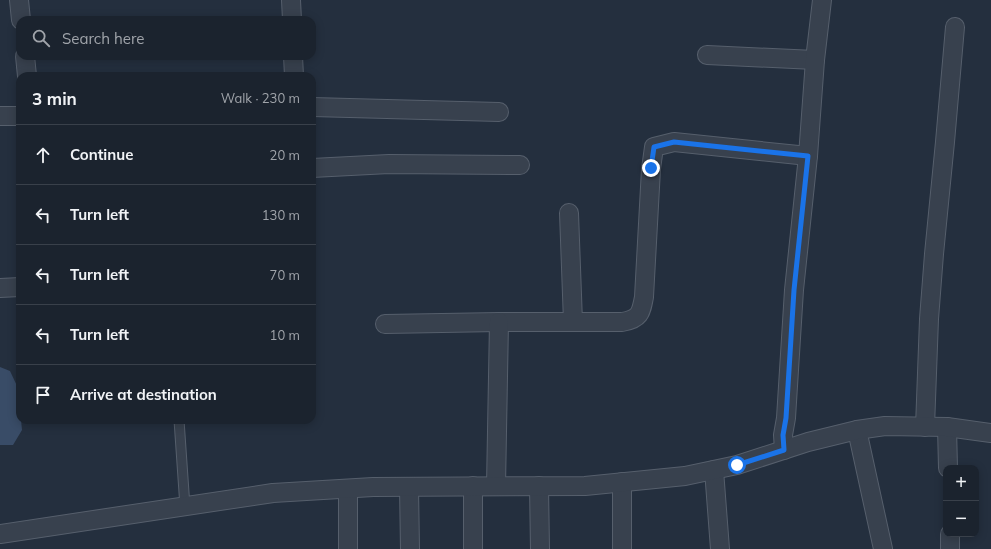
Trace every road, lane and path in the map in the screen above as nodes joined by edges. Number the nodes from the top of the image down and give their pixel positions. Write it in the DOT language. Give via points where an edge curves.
graph roads {
  1 [pos="19,0"];
  2 [pos="291,0"];
  3 [pos="822,0"];
  4 [pos="21,16"];
  5 [pos="292,16"];
  6 [pos="955,27"];
  7 [pos="707,55"];
  8 [pos="26,60"];
  9 [pos="293,60"];
  10 [pos="815,60"];
  11 [pos="27,72"];
  12 [pos="294,72"];
  13 [pos="316,107"];
  14 [pos="499,112"];
  15 [pos="0,116"];
  16 [pos="16,116"];
  17 [pos="808,156"];
  18 [pos="520,166"];
  19 [pos="316,168"];
  20 [pos="569,213"];
  21 [pos="16,287"];
  22 [pos="0,288"];
  23 [pos="499,322"];
  24 [pos="573,322"];
  25 [pos="385,324"];
  26 [pos="179,424"];
  27 [pos="925,427"];
  28 [pos="947,427"];
  29 [pos="858,430"];
  30 [pos="991,433"];
  31 [pos="784,450"];
  32 [pos="948,465"];
  33 [pos="714,470"];
  34 [pos="622,482"];
  35 [pos="410,486"];
  36 [pos="473,486"];
  37 [pos="496,486"];
  38 [pos="539,486"];
  39 [pos="348,489"];
  40 [pos="185,507"];
  41 [pos="0,534"];
  42 [pos="950,537"];
  43 [pos="348,549"];
  44 [pos="410,549"];
  45 [pos="473,549"];
  46 [pos="540,549"];
  47 [pos="622,549"];
  48 [pos="720,549"];
  49 [pos="882,549"];
  50 [pos="950,549"];
  1 -- 4 [label="street"];
  2 -- 5 [label="street"];
  3 -- 10 [label="street"];
  6 -- 27 [label="street" via="929,319"];
  7 -- 10 [label="street"];
  8 -- 11 [label="street"];
  9 -- 12 [label="street"];
  10 -- 17 [label="street"];
  13 -- 14 [label="street"];
  15 -- 16 [label="street"];
  17 -- 24 [label="street" via="674,142 654,147 644,297 639,316 632,321 622,322"];
  17 -- 31 [label="street" via="794,290"];
  18 -- 19 [label="street" via="389,164"];
  20 -- 24 [label="street"];
  21 -- 22 [label="street"];
  23 -- 24 [label="street"];
  23 -- 25 [label="street"];
  23 -- 37 [label="street"];
  26 -- 40 [label="lane"];
  27 -- 28 [label="street"];
  27 -- 29 [label="street" via="885,426"];
  28 -- 30 [label="street"];
  28 -- 32 [label="street"];
  29 -- 31 [label="street"];
  29 -- 49 [label="street"];
  31 -- 33 [label="street"];
  33 -- 34 [label="street" via="685,476"];
  33 -- 48 [label="street"];
  34 -- 38 [label="street" via="585,486"];
  34 -- 47 [label="street"];
  35 -- 36 [label="street"];
  35 -- 39 [label="street"];
  35 -- 44 [label="street"];
  36 -- 37 [label="street"];
  36 -- 45 [label="street"];
  37 -- 38 [label="street"];
  38 -- 46 [label="street"];
  39 -- 40 [label="street" via="274,493"];
  39 -- 43 [label="street"];
  40 -- 41 [label="street"];
  42 -- 50 [label="street"];
}
